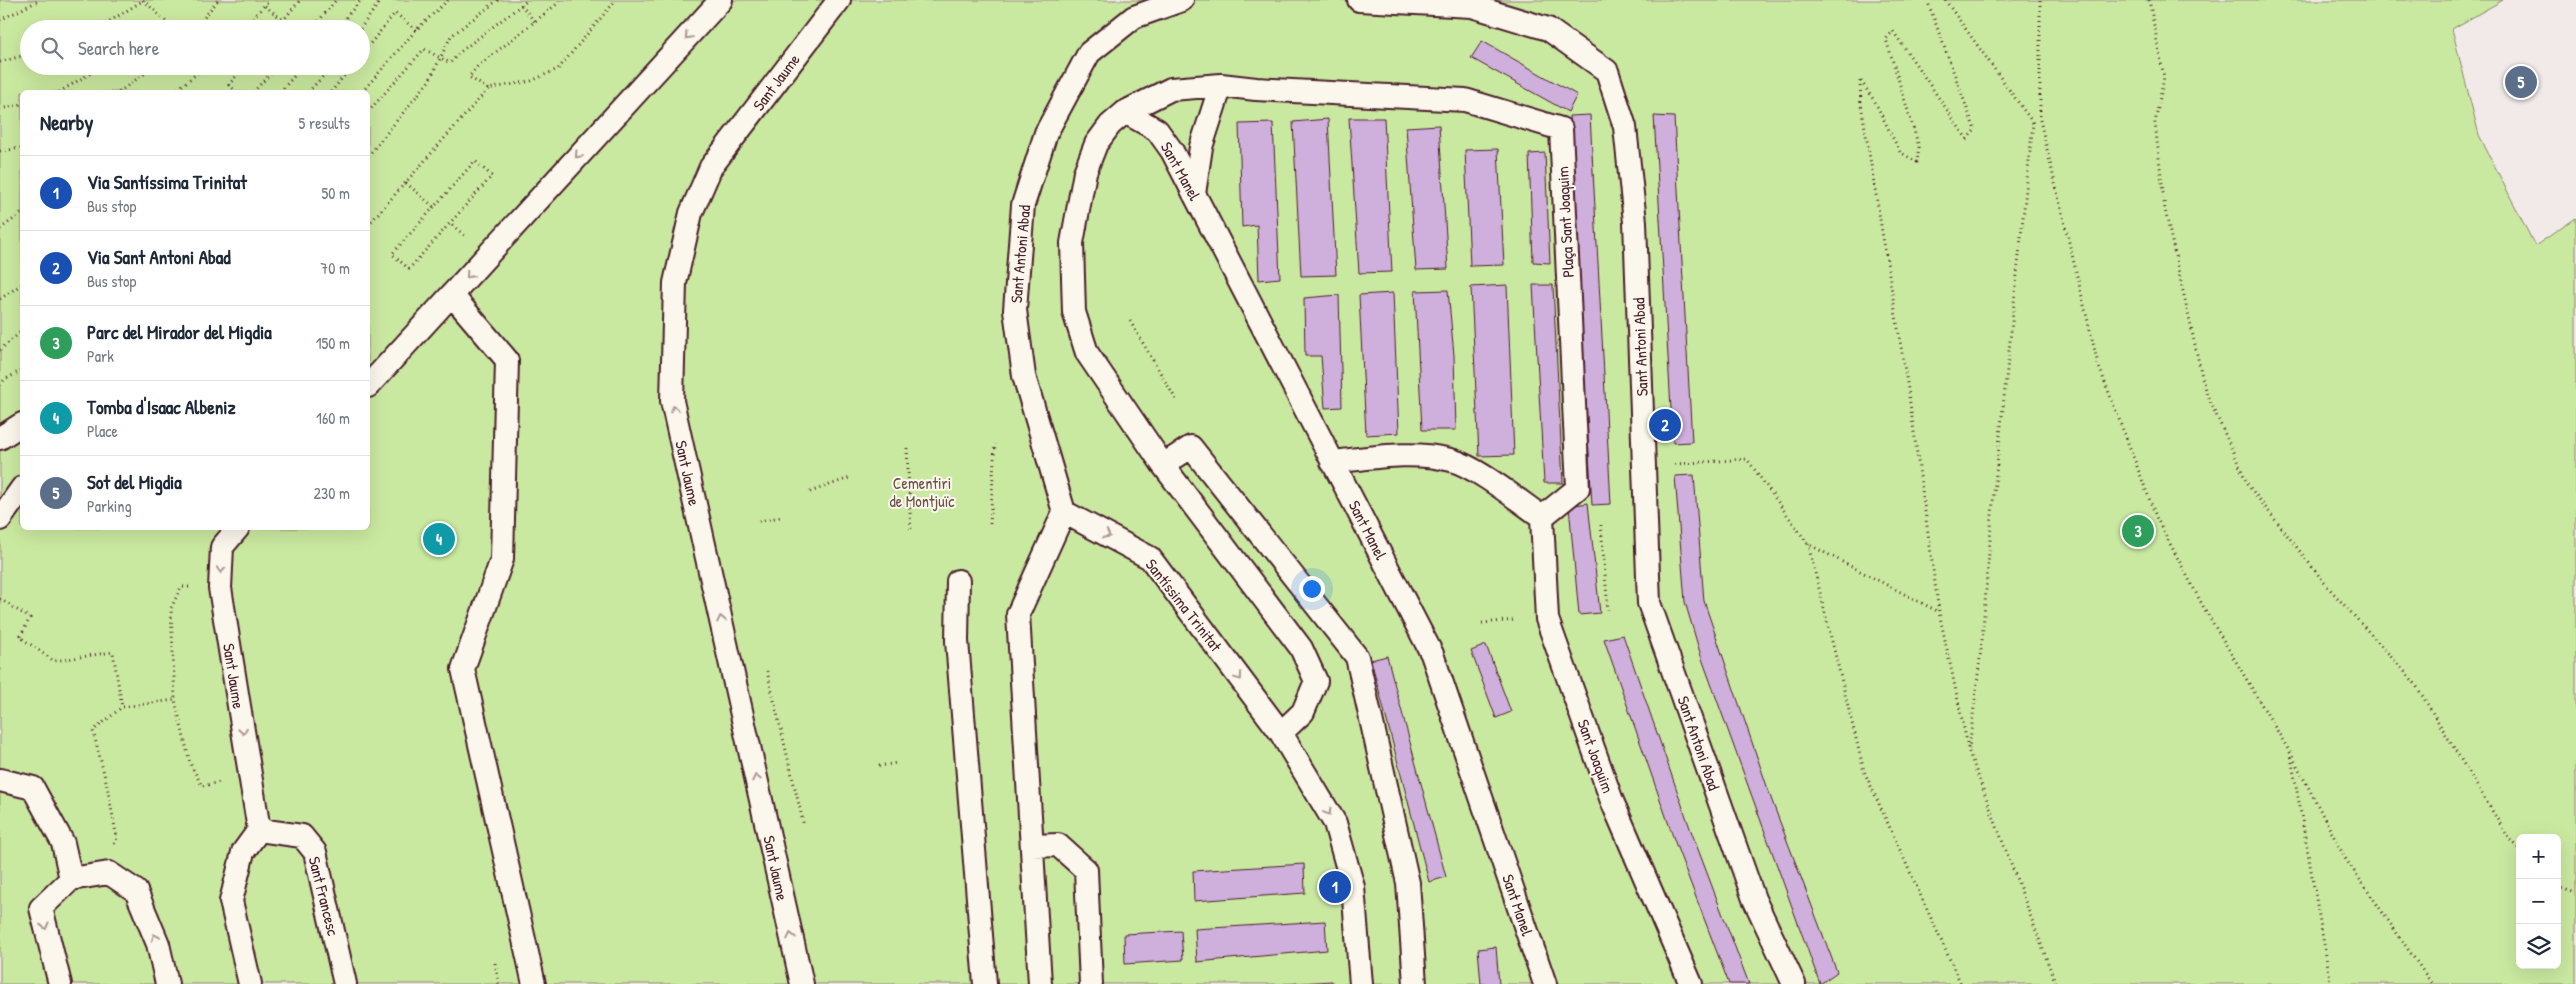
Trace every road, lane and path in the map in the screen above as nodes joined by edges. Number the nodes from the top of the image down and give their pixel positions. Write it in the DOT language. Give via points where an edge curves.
graph roads {
  1 [pos="40,0"];
  2 [pos="143,0"];
  3 [pos="218,0"];
  4 [pos="269,0"];
  5 [pos="300,0"];
  6 [pos="336,0"];
  7 [pos="361,0"];
  8 [pos="448,0"];
  9 [pos="498,0"];
  10 [pos="528,0"];
  11 [pos="562,0"];
  12 [pos="616,0"];
  13 [pos="722,0"];
  14 [pos="839,0"];
  15 [pos="1182,0"];
  16 [pos="1359,0"];
  17 [pos="1927,0"];
  18 [pos="1945,0"];
  19 [pos="2040,0"];
  20 [pos="2149,0"];
  21 [pos="379,1"];
  22 [pos="521,5"];
  23 [pos="265,6"];
  24 [pos="0,20"];
  25 [pos="111,20"];
  26 [pos="164,20"];
  27 [pos="202,20"];
  28 [pos="252,20"];
  29 [pos="283,20"];
  30 [pos="319,20"];
  31 [pos="344,20"];
  32 [pos="366,20"];
  33 [pos="535,22"];
  34 [pos="416,30"];
  35 [pos="370,44"];
  36 [pos="20,56"];
  37 [pos="439,57"];
  38 [pos="0,62"];
  39 [pos="88,75"];
  40 [pos="143,75"];
  41 [pos="195,75"];
  42 [pos="237,75"];
  43 [pos="269,75"];
  44 [pos="295,75"];
  45 [pos="324,75"];
  46 [pos="342,75"];
  47 [pos="344,77"];
  48 [pos="1221,84"];
  49 [pos="488,89"];
  50 [pos="62,90"];
  51 [pos="122,90"];
  52 [pos="176,90"];
  53 [pos="235,90"];
  54 [pos="255,90"];
  55 [pos="282,90"];
  56 [pos="310,90"];
  57 [pos="333,90"];
  58 [pos="364,90"];
  59 [pos="20,104"];
  60 [pos="0,109"];
  61 [pos="370,110"];
  62 [pos="1125,112"];
  63 [pos="2040,120"];
  64 [pos="2033,123"];
  65 [pos="20,148"];
  66 [pos="0,151"];
  67 [pos="370,154"];
  68 [pos="406,184"];
  69 [pos="1194,194"];
  70 [pos="434,207"];
  71 [pos="20,214"];
  72 [pos="370,223"];
  73 [pos="450,223"];
  74 [pos="0,229"];
  75 [pos="468,238"];
  76 [pos="20,285"];
  77 [pos="452,294"];
  78 [pos="0,299"];
  79 [pos="1130,321"];
  80 [pos="20,333"];
  81 [pos="0,350"];
  82 [pos="20,371"];
  83 [pos="370,384"];
  84 [pos="0,385"];
  85 [pos="1178,403"];
  86 [pos="20,425"];
  87 [pos="0,438"];
  88 [pos="995,444"];
  89 [pos="907,448"];
  90 [pos="1332,462"];
  91 [pos="1163,466"];
  92 [pos="1644,466"];
  93 [pos="852,477"];
  94 [pos="20,491"];
  95 [pos="810,492"];
  96 [pos="1064,512"];
  97 [pos="780,517"];
  98 [pos="1542,517"];
  99 [pos="0,519"];
  100 [pos="759,522"];
  101 [pos="990,524"];
  102 [pos="1601,524"];
  103 [pos="236,530"];
  104 [pos="912,532"];
  105 [pos="1808,544"];
  106 [pos="958,581"];
  107 [pos="0,599"];
  108 [pos="171,608"];
  109 [pos="1608,610"];
  110 [pos="1939,612"];
  111 [pos="1517,620"];
  112 [pos="1482,623"];
  113 [pos="765,663"];
  114 [pos="176,700"];
  115 [pos="122,707"];
  116 [pos="1281,733"];
  117 [pos="1969,752"];
  118 [pos="2290,754"];
  119 [pos="897,763"];
  120 [pos="879,766"];
  121 [pos="250,776"];
  122 [pos="0,780"];
  123 [pos="804,826"];
  124 [pos="259,830"];
  125 [pos="2516,845"];
  126 [pos="1033,846"];
  127 [pos="97,875"];
  128 [pos="71,879"];
  129 [pos="2561,888"];
  130 [pos="2576,893"];
  131 [pos="494,959"];
  132 [pos="60,984"];
  133 [pos="166,984"];
  134 [pos="250,984"];
  135 [pos="345,984"];
  136 [pos="499,984"];
  137 [pos="534,984"];
  138 [pos="802,984"];
  139 [pos="985,984"];
  140 [pos="1040,984"];
  141 [pos="1091,984"];
  142 [pos="1361,984"];
  143 [pos="1415,984"];
  144 [pos="1545,984"];
  145 [pos="1691,984"];
  146 [pos="1794,984"];
  147 [pos="1961,984"];
  148 [pos="2056,984"];
  149 [pos="2331,984"];
  150 [pos="2432,984"];
  1 -- 24 [label="path"];
  2 -- 25 [label="path"];
  2 -- 26 [label="path"];
  3 -- 27 [label="path"];
  4 -- 23 [label="path"];
  5 -- 29 [label="path"];
  6 -- 30 [label="path"];
  7 -- 31 [label="path"];
  8 -- 34 [label="path"];
  9 -- 37 [label="path" via="451,36"];
  10 -- 22 [label="path"];
  11 -- 33 [label="path"];
  12 -- 49 [label="path" via="558,69 531,81"];
  13 -- 77 [label="lane, one-way"];
  138 -- 14 [label="lane, Sant Jaume, one-way" via="672,400 675,283 691,213 711,167"];
  15 -- 96 [label="lane, Sant Antoni Abad" via="1134,17 1089,53 1046,132 1023,204 1015,310 1022,366"];
  16 -- 92 [label="lane, Sant Antoni Abad" via="1472,6 1548,29 1607,71 1625,127 1634,212"];
  17 -- 110 [label="path" via="1975,130 1967,139 1893,31 1886,39 1919,147 1917,162 1900,152 1875,102 1860,81"];
  18 -- 64 [label="path"];
  19 -- 63 [label="path"];
  20 -- 125 [label="path" via="2164,76 2155,123 2165,210 2205,390 2248,486 2327,586 2414,682 2508,837"];
  21 -- 32 [label="path"];
  22 -- 33 [label="path"];
  22 -- 37 [label="path" via="450,63"];
  23 -- 28 [label="path"];
  23 -- 29 [label="path"];
  33 -- 49 [label="path" via="477,67 469,77"];
  34 -- 35 [label="path" via="395,13"];
  34 -- 58 [label="path"];
  36 -- 38 [label="path"];
  37 -- 61 [label="path" via="424,49"];
  37 -- 67 [label="path" via="429,82"];
  39 -- 50 [label="path"];
  40 -- 51 [label="path"];
  41 -- 52 [label="path"];
  42 -- 53 [label="path" via="229,85"];
  43 -- 54 [label="path"];
  44 -- 55 [label="path"];
  45 -- 56 [label="path"];
  46 -- 47 [label="path"];
  47 -- 57 [label="path"];
  48 -- 62 [label="lane, Plaça Sant Joaquim" via="1171,89"];
  48 -- 69 [label="lane" via="1201,147"];
  48 -- 98 [label="lane, Plaça Sant Joaquim" via="1256,89 1465,100 1561,129 1578,488"];
  49 -- 68 [label="path"];
  59 -- 60 [label="path"];
  62 -- 69 [label="lane, Sant Manel" via="1157,130"];
  62 -- 91 [label="lane, Plaça Sant Joaquim" via="1096,144 1085,172 1072,243 1074,312 1088,353"];
  63 -- 64 [label="path"];
  63 -- 118 [label="path" via="2098,364 2157,519 2204,608"];
  64 -- 117 [label="path"];
  65 -- 66 [label="path"];
  68 -- 70 [label="path"];
  68 -- 72 [label="path"];
  69 -- 90 [label="lane, Sant Manel"];
  70 -- 73 [label="path" via="475,161 492,176"];
  70 -- 73 [label="path" via="392,254 409,269"];
  71 -- 74 [label="path"];
  73 -- 75 [label="path"];
  76 -- 78 [label="path"];
  77 -- 83 [label="lane"];
  77 -- 137 [label="lane" via="506,360 502,559 463,669"];
  79 -- 85 [label="path"];
  80 -- 81 [label="path"];
  82 -- 84 [label="path"];
  86 -- 87 [label="lane"];
  88 -- 101 [label="path"];
  89 -- 104 [label="path"];
  90 -- 98 [label="lane" via="1402,454 1453,460 1494,483"];
  90 -- 144 [label="lane, Sant Manel" via="1432,654"];
  91 -- 116 [label="lane, Plaça Sant Joaquim" via="1302,648 1316,682 1304,712"];
  91 -- 143 [label="lane" via="1191,447 1357,657 1408,883"];
  92 -- 105 [label="path" via="1747,459"];
  92 -- 146 [label="lane, Sant Antoni Abad" via="1649,603 1754,899"];
  93 -- 95 [label="path"];
  94 -- 99 [label="lane"];
  96 -- 116 [label="lane, Santíssima Trinitat, one-way" via="1150,558"];
  96 -- 126 [label="lane" via="1018,614"];
  97 -- 100 [label="path"];
  98 -- 145 [label="lane, Sant Joaquim" via="1547,620 1612,801"];
  102 -- 109 [label="path"];
  103 -- 121 [label="lane, Sant Jaume, one-way" via="222,547 220,588"];
  105 -- 110 [label="path"];
  105 -- 147 [label="path" via="1864,772"];
  106 -- 139 [label="lane" via="958,641"];
  107 -- 115 [label="path" via="30,618 20,637 54,661 113,652"];
  108 -- 114 [label="path"];
  110 -- 117 [label="path"];
  111 -- 112 [label="path"];
  113 -- 123 [label="path"];
  114 -- 115 [label="path"];
  114 -- 121 [label="path" via="190,763 202,786"];
  115 -- 127 [label="path" via="93,731 117,838"];
  116 -- 142 [label="lane, Santíssima Trinitat, one-way" via="1336,823 1353,887"];
  117 -- 148 [label="path"];
  118 -- 149 [label="path"];
  118 -- 150 [label="path" via="2345,858"];
  119 -- 120 [label="path"];
  121 -- 124 [label="lane, Sant Jaume"];
  122 -- 128 [label="lane" via="33,788 63,843"];
  124 -- 134 [label="lane" via="243,852 232,902"];
  124 -- 135 [label="lane, Sant Francesc" via="302,836 315,852"];
  126 -- 140 [label="lane"];
  126 -- 141 [label="lane" via="1058,845 1086,870"];
  127 -- 128 [label="lane"];
  133 -- 127 [label="lane, one-way" via="158,944 136,891 109,873"];
  128 -- 132 [label="lane, one-way" via="41,908"];
  129 -- 130 [label="path"];
  131 -- 136 [label="path"];
}
